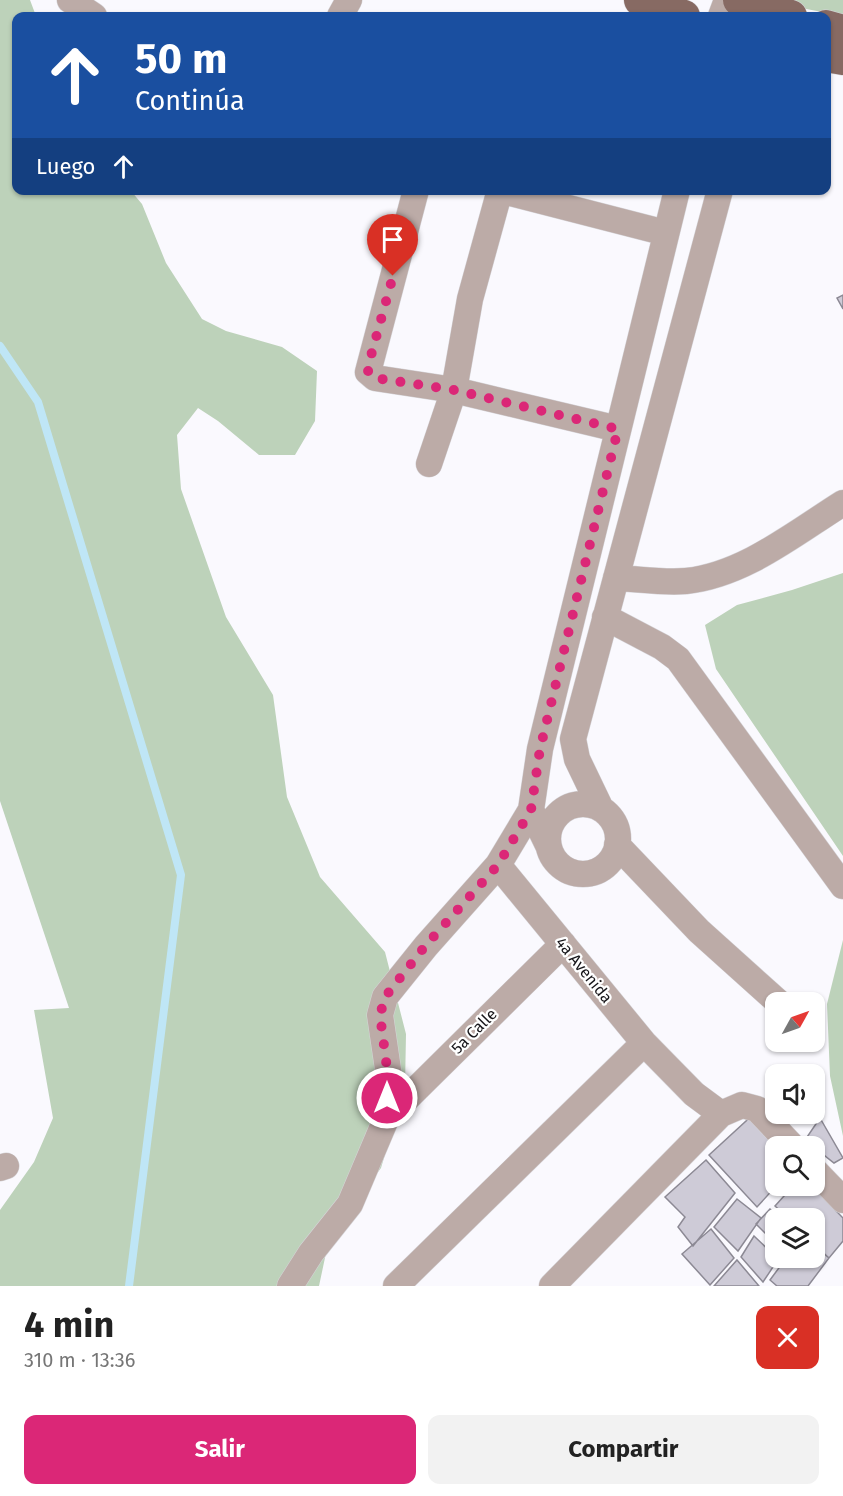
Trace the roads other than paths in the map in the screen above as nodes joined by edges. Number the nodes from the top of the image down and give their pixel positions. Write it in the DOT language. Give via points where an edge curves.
graph roads {
  1 [pos="69,0"];
  2 [pos="640,0"];
  3 [pos="739,0"];
  4 [pos="88,12"];
  5 [pos="673,12"];
  6 [pos="769,12"];
  7 [pos="415,195"];
  8 [pos="499,195"];
  9 [pos="516,195"];
  10 [pos="675,195"];
  11 [pos="719,195"];
  12 [pos="666,233"];
  13 [pos="454,390"];
  14 [pos="618,429"];
  15 [pos="429,464"];
  16 [pos="843,503"];
  17 [pos="616,578"];
  18 [pos="605,617"];
  19 [pos="601,809"];
  20 [pos="531,810"];
  21 [pos="617,845"];
  22 [pos="549,847"];
  23 [pos="498,865"];
  24 [pos="843,886"];
  25 [pos="563,944"];
  26 [pos="767,992"];
  27 [pos="644,1043"];
  28 [pos="721,1114"];
  29 [pos="386,1119"];
  30 [pos="783,1136"];
  31 [pos="825,1181"];
  32 [pos="843,1200"];
  33 [pos="290,1286"];
  34 [pos="396,1286"];
  35 [pos="552,1286"];
  1 -- 4 [label="street"];
  2 -- 5 [label="main road"];
  3 -- 6 [label="main road"];
  7 -- 13 [label="street" via="368,372 375,378"];
  8 -- 13 [label="street" via="471,299"];
  9 -- 12 [label="street"];
  10 -- 12 [label="street"];
  11 -- 17 [label="street"];
  12 -- 14 [label="street"];
  13 -- 14 [label="street"];
  13 -- 15 [label="street"];
  14 -- 20 [label="street" via="540,749"];
  16 -- 17 [label="street" via="755,558 723,573 685,581"];
  17 -- 18 [label="street"];
  18 -- 19 [label="street" via="573,739 577,759"];
  18 -- 24 [label="street" via="678,659"];
  19 -- 21 [label="street" via="614,825"];
  19 -- 22 [label="street" via="582,804 565,808 549,829"];
  20 -- 22 [label="street"];
  20 -- 23 [label="street"];
  21 -- 22 [label="street" via="607,864 589,873 560,865"];
  21 -- 26 [label="street" via="699,931"];
  23 -- 25 [label="street, 4a Avenida"];
  23 -- 29 [label="street, 5a Calle" via="385,997 380,1015 388,1076"];
  25 -- 27 [label="street, 4a Avenida"];
  25 -- 29 [label="street, 5a Calle"];
  27 -- 28 [label="street, 4a Avenida" via="694,1094"];
  27 -- 34 [label="street"];
  28 -- 30 [label="street" via="742,1105 757,1109"];
  28 -- 35 [label="street"];
  29 -- 33 [label="street, 5a Calle" via="350,1204"];
  31 -- 32 [label="street"];
}
